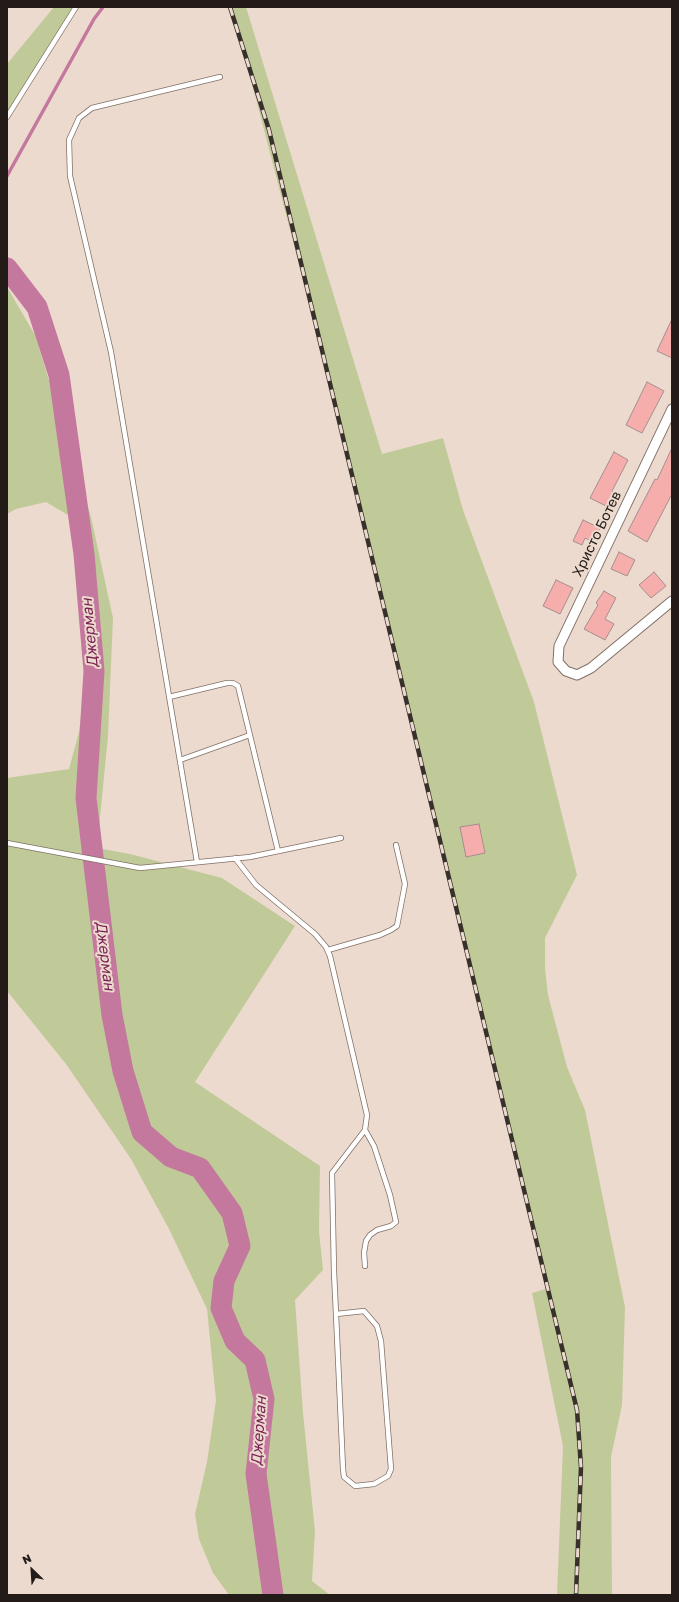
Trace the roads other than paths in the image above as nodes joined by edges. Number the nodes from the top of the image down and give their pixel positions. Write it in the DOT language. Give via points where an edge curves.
graph roads {
  1 [pos="76,7"];
  2 [pos="220,77"];
  3 [pos="7,116"];
  4 [pos="672,409"];
  5 [pos="672,601"];
  6 [pos="169,697"];
  7 [pos="250,735"];
  8 [pos="180,760"];
  9 [pos="342,838"];
  10 [pos="7,843"];
  11 [pos="396,845"];
  12 [pos="278,851"];
  13 [pos="235,858"];
  14 [pos="197,862"];
  15 [pos="328,950"];
  16 [pos="365,1130"];
  17 [pos="365,1266"];
  18 [pos="336,1314"];
  1 -- 3 [label="lane"];
  2 -- 6 [label="lane" via="92,108 79,118 69,140 70,176 111,352"];
  4 -- 5 [label="street, Христо Ботев" via="559,646 558,662 566,671 578,675 591,668"];
  6 -- 7 [label="lane" via="233,683 238,686"];
  6 -- 8 [label="lane"];
  7 -- 8 [label="lane"];
  7 -- 12 [label="lane"];
  8 -- 14 [label="lane"];
  9 -- 12 [label="lane"];
  10 -- 14 [label="lane" via="140,868"];
  11 -- 15 [label="lane" via="405,884 397,926 380,935"];
  12 -- 13 [label="lane"];
  13 -- 14 [label="lane"];
  13 -- 15 [label="lane" via="256,885 315,934"];
  15 -- 16 [label="lane" via="367,1115"];
  16 -- 17 [label="lane" via="374,1146 396,1222 370,1235 364,1253"];
  16 -- 18 [label="lane" via="332,1173"];
  18 -- 18 [label="lane" via="364,1311 377,1326 381,1341 391,1469 388,1476 374,1484 355,1486 344,1477"];
}
